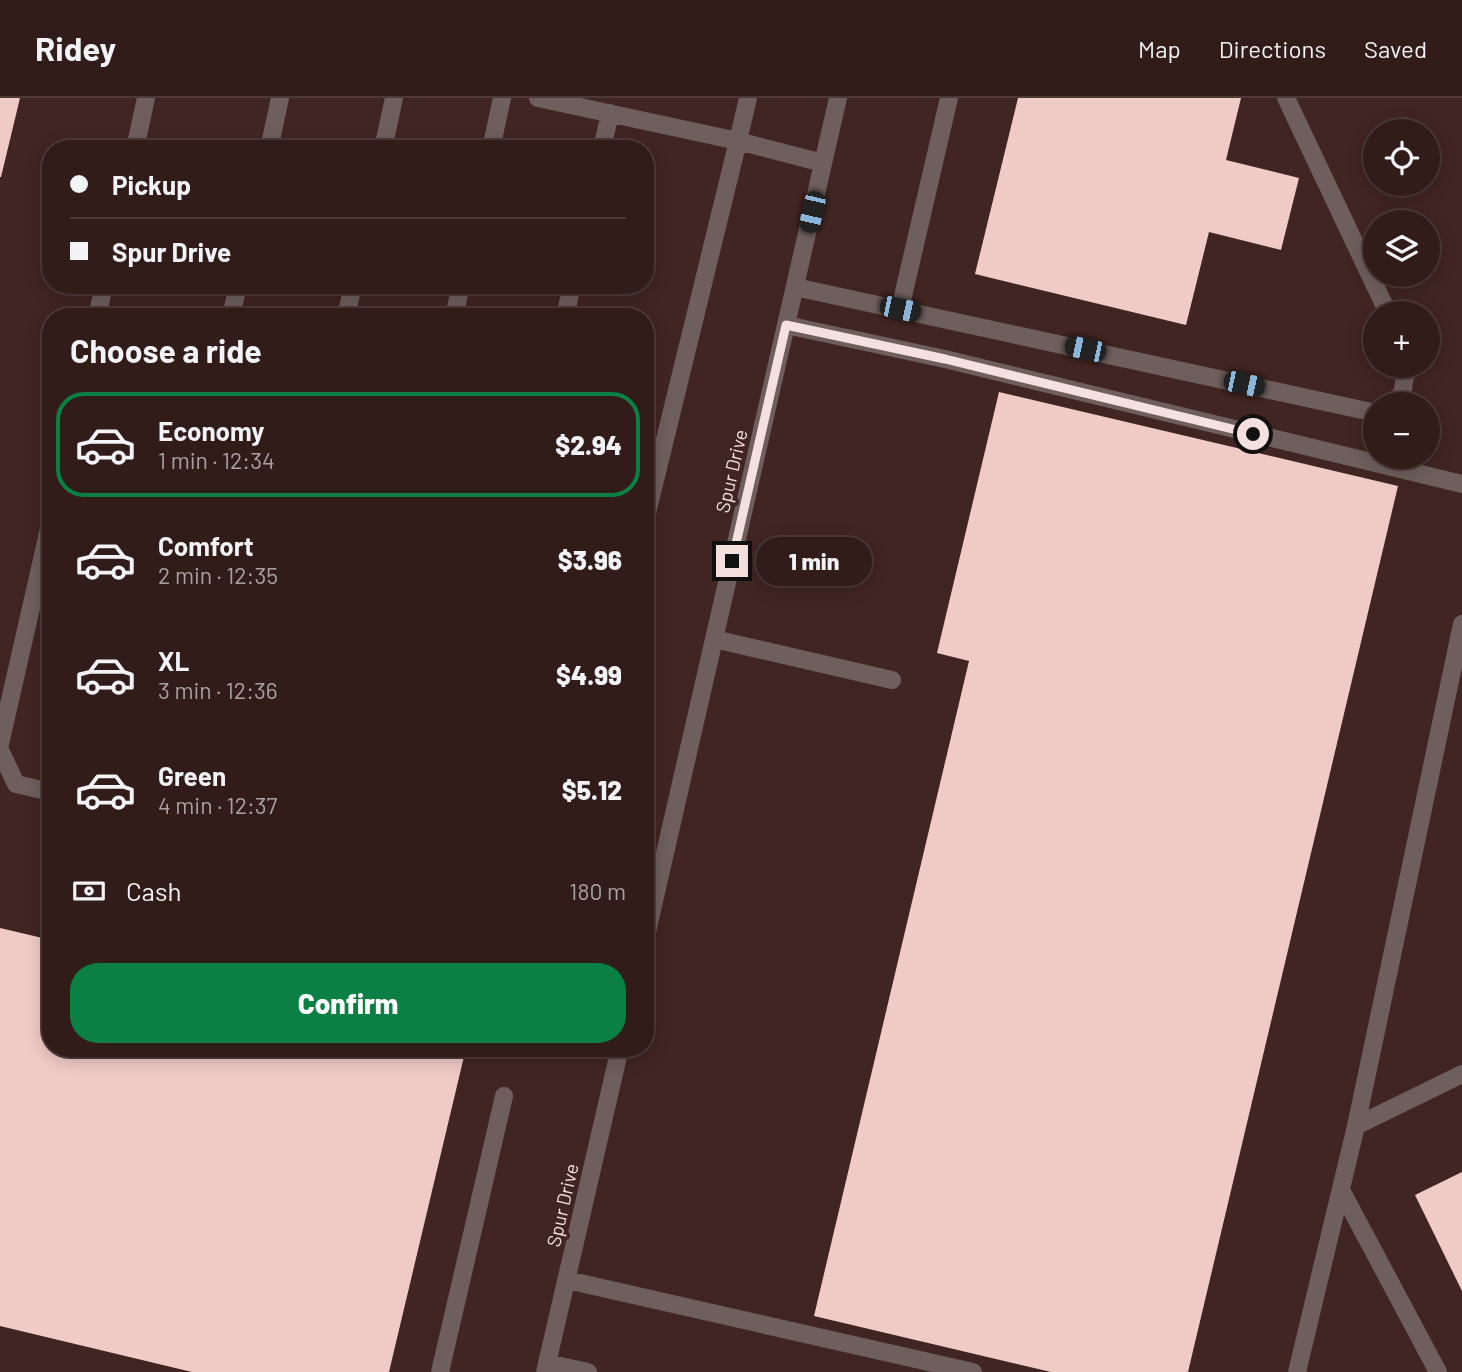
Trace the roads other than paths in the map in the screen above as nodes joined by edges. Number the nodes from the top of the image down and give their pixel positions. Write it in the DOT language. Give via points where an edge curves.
graph roads {
  1 [pos="146,98"];
  2 [pos="280,98"];
  3 [pos="394,98"];
  4 [pos="502,98"];
  5 [pos="538,98"];
  6 [pos="748,98"];
  7 [pos="838,98"];
  8 [pos="949,98"];
  9 [pos="1286,98"];
  10 [pos="610,113"];
  11 [pos="137,140"];
  12 [pos="271,140"];
  13 [pos="385,140"];
  14 [pos="493,140"];
  15 [pos="604,140"];
  16 [pos="738,141"];
  17 [pos="823,163"];
  18 [pos="795,287"];
  19 [pos="1382,301"];
  20 [pos="900,309"];
  21 [pos="786,325"];
  22 [pos="1363,410"];
  23 [pos="654,484"];
  24 [pos="1462,484"];
  25 [pos="42,555"];
  26 [pos="1462,624"];
  27 [pos="714,639"];
  28 [pos="892,680"];
  29 [pos="5,699"];
  30 [pos="0,744"];
  31 [pos="0,750"];
  32 [pos="42,790"];
  33 [pos="654,898"];
  34 [pos="618,1057"];
  35 [pos="1462,1074"];
  36 [pos="503,1096"];
  37 [pos="1356,1126"];
  38 [pos="1341,1191"];
  39 [pos="567,1280"];
  40 [pos="546,1367"];
  41 [pos="440,1372"];
  42 [pos="588,1372"];
  43 [pos="973,1372"];
  44 [pos="1297,1372"];
  45 [pos="1438,1372"];
  1 -- 11 [label="street"];
  2 -- 12 [label="street"];
  3 -- 13 [label="street"];
  4 -- 14 [label="street"];
  5 -- 10 [label="street"];
  6 -- 16 [label="street"];
  7 -- 17 [label="street, Spur Drive"];
  8 -- 20 [label="street"];
  9 -- 19 [label="street"];
  10 -- 15 [label="street"];
  10 -- 16 [label="street"];
  16 -- 17 [label="street"];
  16 -- 23 [label="street"];
  17 -- 18 [label="street, Spur Drive"];
  18 -- 20 [label="street"];
  18 -- 21 [label="street, Spur Drive"];
  20 -- 22 [label="street"];
  21 -- 24 [label="street"];
  21 -- 27 [label="street, Spur Drive"];
  25 -- 29 [label="street"];
  26 -- 37 [label="street"];
  27 -- 28 [label="street"];
  27 -- 33 [label="street, Spur Drive"];
  29 -- 30 [label="street"];
  31 -- 32 [label="street" via="16,784"];
  34 -- 39 [label="street, Spur Drive"];
  35 -- 37 [label="street"];
  36 -- 41 [label="street"];
  37 -- 38 [label="street"];
  38 -- 44 [label="street"];
  38 -- 45 [label="street"];
  39 -- 40 [label="street, Spur Drive"];
  39 -- 43 [label="street"];
  40 -- 42 [label="street"];
}
